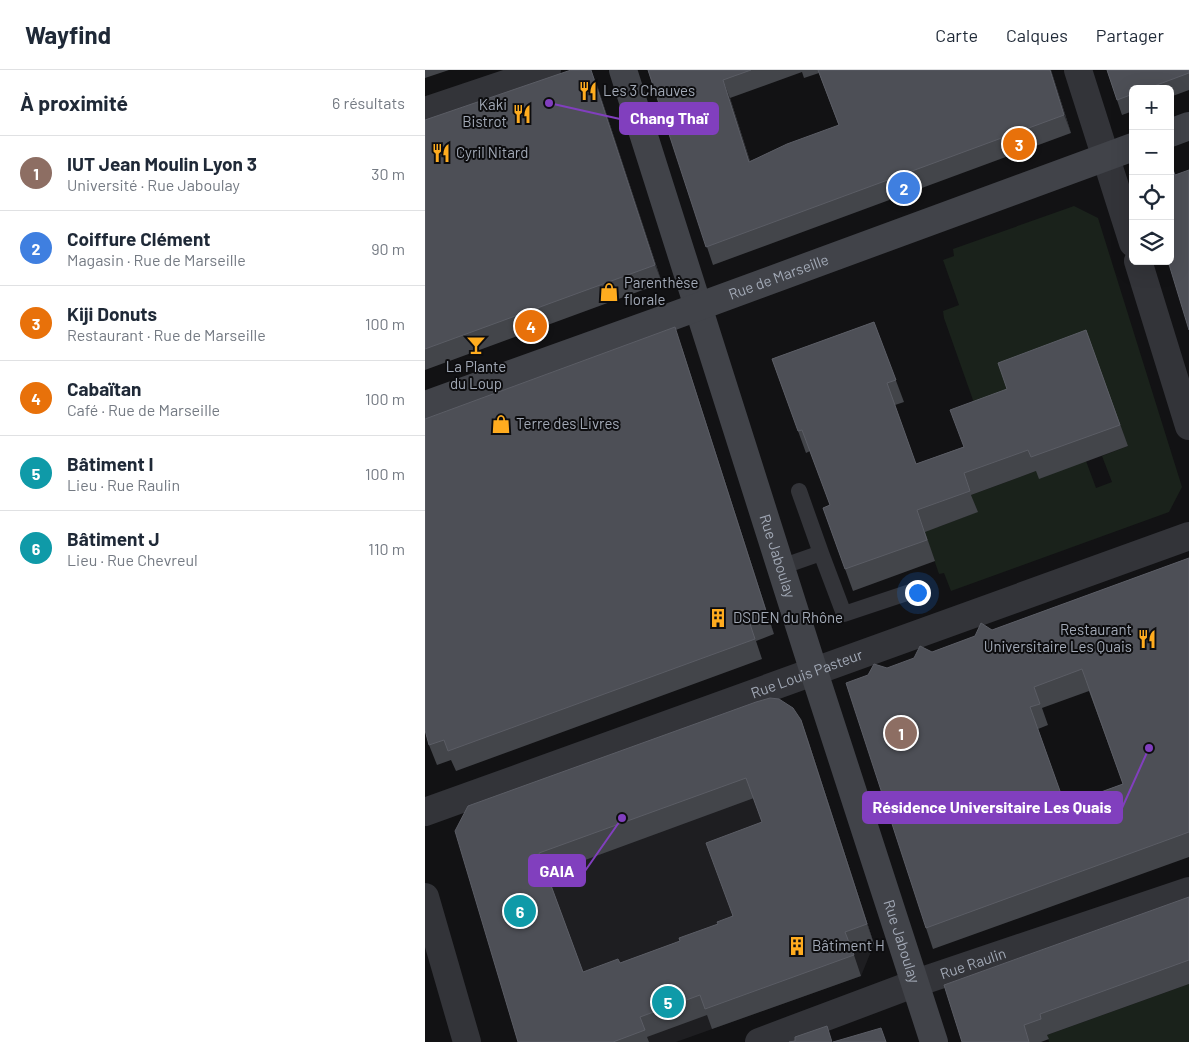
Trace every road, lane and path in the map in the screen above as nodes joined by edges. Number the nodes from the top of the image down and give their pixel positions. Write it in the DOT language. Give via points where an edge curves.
graph roads {
  1 [pos="547,70"];
  2 [pos="623,70"];
  3 [pos="1078,70"];
  4 [pos="425,111"];
  5 [pos="1189,126"];
  6 [pos="1174,132"];
  7 [pos="1129,148"];
  8 [pos="1106,156"];
  9 [pos="1129,230"];
  10 [pos="1139,265"];
  11 [pos="697,307"];
  12 [pos="425,405"];
  13 [pos="1189,426"];
  14 [pos="799,492"];
  15 [pos="1189,536"];
  16 [pos="821,553"];
  17 [pos="781,567"];
  18 [pos="913,591"];
  19 [pos="814,672"];
  20 [pos="425,812"];
  21 [pos="1189,891"];
  22 [pos="425,897"];
  23 [pos="916,983"];
  24 [pos="467,1042"];
  25 [pos="759,1042"];
  26 [pos="934,1042"];
  1 -- 4 [label="street"];
  2 -- 11 [label="street, Rue Jaboulay"];
  3 -- 8 [label="street"];
  5 -- 6 [label="street"];
  7 -- 8 [label="street, Rue de Marseille"];
  8 -- 9 [label="street"];
  8 -- 11 [label="street, Rue de Marseille"];
  10 -- 13 [label="street"];
  11 -- 12 [label="street, Rue de Marseille"];
  11 -- 17 [label="street, Rue Jaboulay"];
  14 -- 16 [label="lane"];
  15 -- 19 [label="street, Rue Louis Pasteur"];
  16 -- 17 [label="lane"];
  16 -- 18 [label="lane" via="844,614"];
  17 -- 19 [label="street, Rue Jaboulay"];
  19 -- 20 [label="street, Rue Louis Pasteur"];
  19 -- 23 [label="street, Rue Jaboulay"];
  21 -- 23 [label="street, Rue Raulin"];
  22 -- 24 [label="street"];
  23 -- 25 [label="street, Rue Raulin"];
  23 -- 26 [label="street, Rue Jaboulay"];
}
